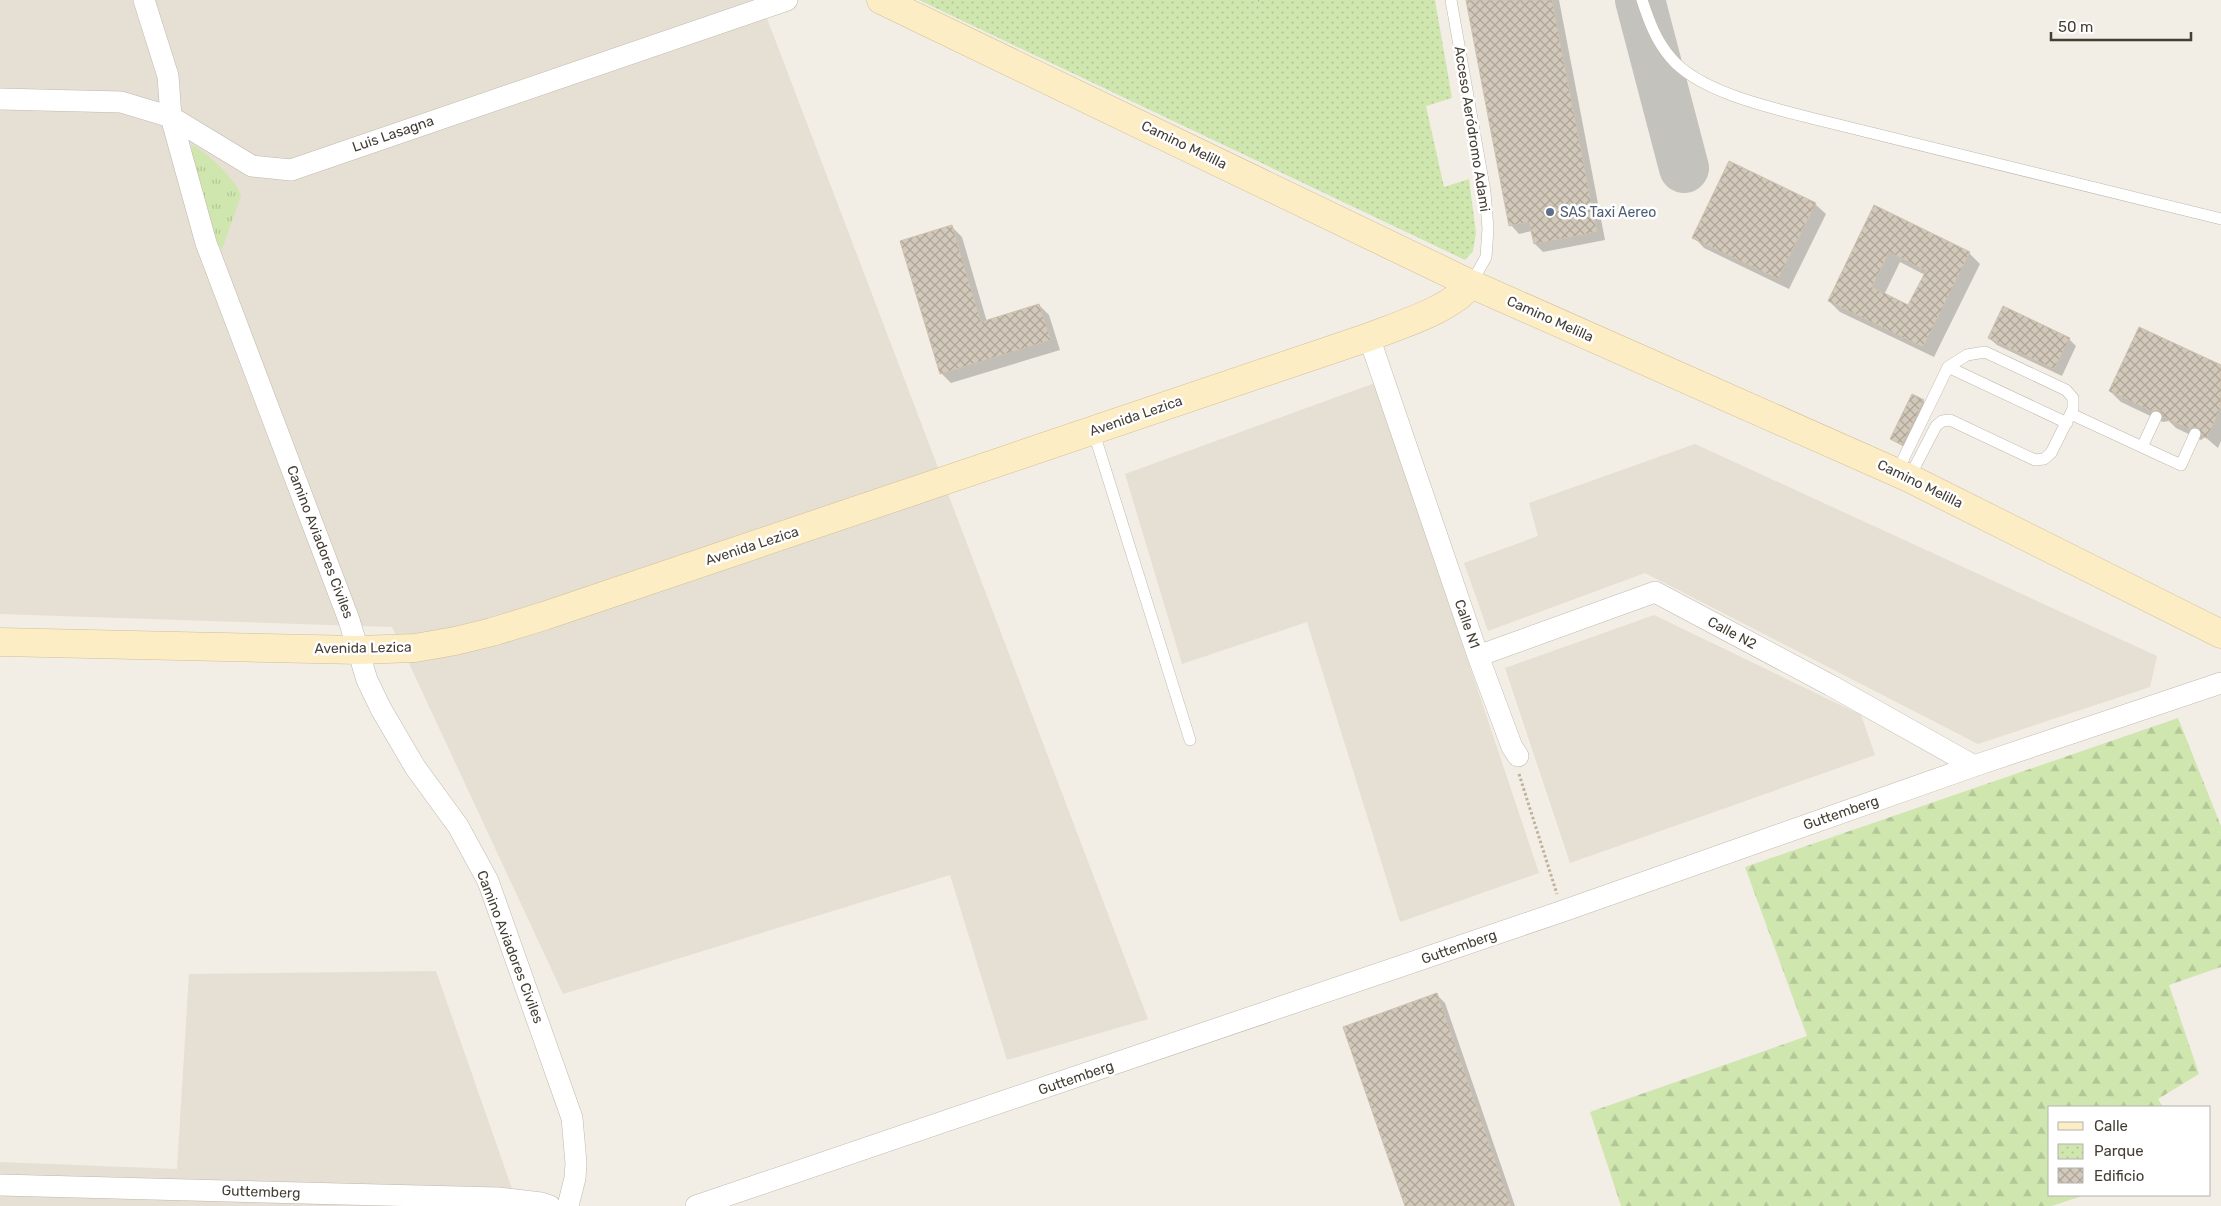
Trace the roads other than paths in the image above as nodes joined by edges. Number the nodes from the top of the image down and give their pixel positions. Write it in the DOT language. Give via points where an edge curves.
graph roads {
  1 [pos="144,0"];
  2 [pos="787,0"];
  3 [pos="881,0"];
  4 [pos="1451,0"];
  5 [pos="1642,0"];
  6 [pos="0,99"];
  7 [pos="172,117"];
  8 [pos="2221,219"];
  9 [pos="1471,284"];
  10 [pos="1368,337"];
  11 [pos="1948,367"];
  12 [pos="2156,417"];
  13 [pos="2069,418"];
  14 [pos="1922,419"];
  15 [pos="1936,426"];
  16 [pos="1093,430"];
  17 [pos="2195,434"];
  18 [pos="2142,447"];
  19 [pos="1903,475"];
  20 [pos="2221,634"];
  21 [pos="0,642"];
  22 [pos="358,650"];
  23 [pos="1478,656"];
  24 [pos="2221,683"];
  25 [pos="1190,740"];
  26 [pos="1518,756"];
  27 [pos="1974,766"];
  28 [pos="0,1185"];
  29 [pos="550,1206"];
  30 [pos="568,1206"];
  31 [pos="696,1206"];
  1 -- 7 [label="street, Camino Aviadores Civiles" via="168,76"];
  2 -- 7 [label="street, Luis Lasagna" via="291,170 252,166"];
  3 -- 9 [label="street, Camino Melilla"];
  4 -- 9 [label="lane, Acceso Aeródromo Adami" via="1485,192 1488,229 1486,257"];
  5 -- 8 [label="lane" via="1655,36 1672,60 1711,86 1758,104"];
  6 -- 7 [label="street, Luis Lasagna" via="121,102"];
  7 -- 22 [label="street, Camino Aviadores Civiles" via="206,243"];
  9 -- 10 [label="street, Avenida Lezica" via="1466,291 1440,307"];
  9 -- 19 [label="street, Camino Melilla"];
  10 -- 16 [label="street, Avenida Lezica"];
  10 -- 23 [label="street, Calle N1"];
  11 -- 13 [label="lane"];
  11 -- 13 [label="lane" via="1967,355 1985,352 2066,390 2073,398 2074,408"];
  11 -- 14 [label="lane"];
  12 -- 18 [label="lane"];
  13 -- 15 [label="lane" via="2051,453 2044,459 2035,460 1950,420"];
  13 -- 18 [label="lane"];
  14 -- 15 [label="lane"];
  14 -- 19 [label="lane"];
  15 -- 19 [label="lane"];
  16 -- 22 [label="street, Avenida Lezica" via="893,500 492,632 415,648"];
  16 -- 25 [label="lane"];
  17 -- 18 [label="lane" via="2181,465"];
  19 -- 20 [label="street, Camino Melilla"];
  21 -- 22 [label="street, Avenida Lezica"];
  22 -- 30 [label="street, Camino Aviadores Civiles" via="366,680 393,732 458,826 488,881 572,1118 576,1163"];
  23 -- 26 [label="street, Calle N1"];
  23 -- 27 [label="street, Calle N2" via="1656,592"];
  24 -- 27 [label="street, Guttemberg"];
  27 -- 31 [label="street, Guttemberg" via="1564,912"];
  28 -- 29 [label="street, Guttemberg" via="498,1198"];
}
